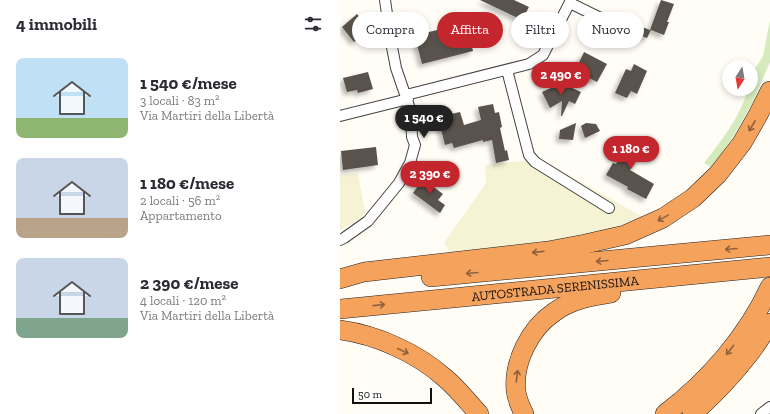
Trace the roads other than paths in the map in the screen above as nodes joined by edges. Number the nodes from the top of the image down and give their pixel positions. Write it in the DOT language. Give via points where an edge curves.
graph roads {
  1 [pos="385,0"];
  2 [pos="571,2"];
  3 [pos="590,12"];
  4 [pos="507,70"];
  5 [pos="770,91"];
  6 [pos="407,97"];
  7 [pos="340,116"];
  8 [pos="609,208"];
  9 [pos="340,240"];
  10 [pos="770,245"];
  11 [pos="770,267"];
  12 [pos="726,271"];
  13 [pos="340,279"];
  14 [pos="340,286"];
  15 [pos="770,288"];
  16 [pos="340,309"];
  17 [pos="764,322"];
  18 [pos="340,330"];
  19 [pos="770,407"];
  20 [pos="479,414"];
  21 [pos="524,414"];
  22 [pos="665,414"];
  23 [pos="692,414"];
  24 [pos="761,414"];
  1 -- 6 [label="street" via="396,68"];
  2 -- 3 [label="street"];
  2 -- 4 [label="street" via="543,55 529,64"];
  4 -- 6 [label="street"];
  4 -- 8 [label="street" via="529,155 535,162"];
  5 -- 13 [label="highway, one-way" via="742,143 718,174 693,198 662,218 625,235 548,251 364,272"];
  6 -- 7 [label="street"];
  6 -- 9 [label="street" via="414,145 410,163 399,183 368,221"];
  10 -- 14 [label="highway, AUTOSTRADA SERENISSIMA, one-way"];
  11 -- 12 [label="highway, AUTOSTRADA SERENISSIMA"];
  16 -- 12 [label="highway, AUTOSTRADA SERENISSIMA, one-way"];
  21 -- 12 [label="highway, one-way" via="516,390 519,363 536,328 553,312 576,300 673,287"];
  15 -- 17 [label="highway"];
  17 -- 22 [label="highway, one-way" via="739,338 716,368"];
  17 -- 23 [label="highway" via="750,353 712,396"];
  18 -- 20 [label="highway, one-way" via="378,340 420,359 445,378"];
  19 -- 24 [label="street"];
}
